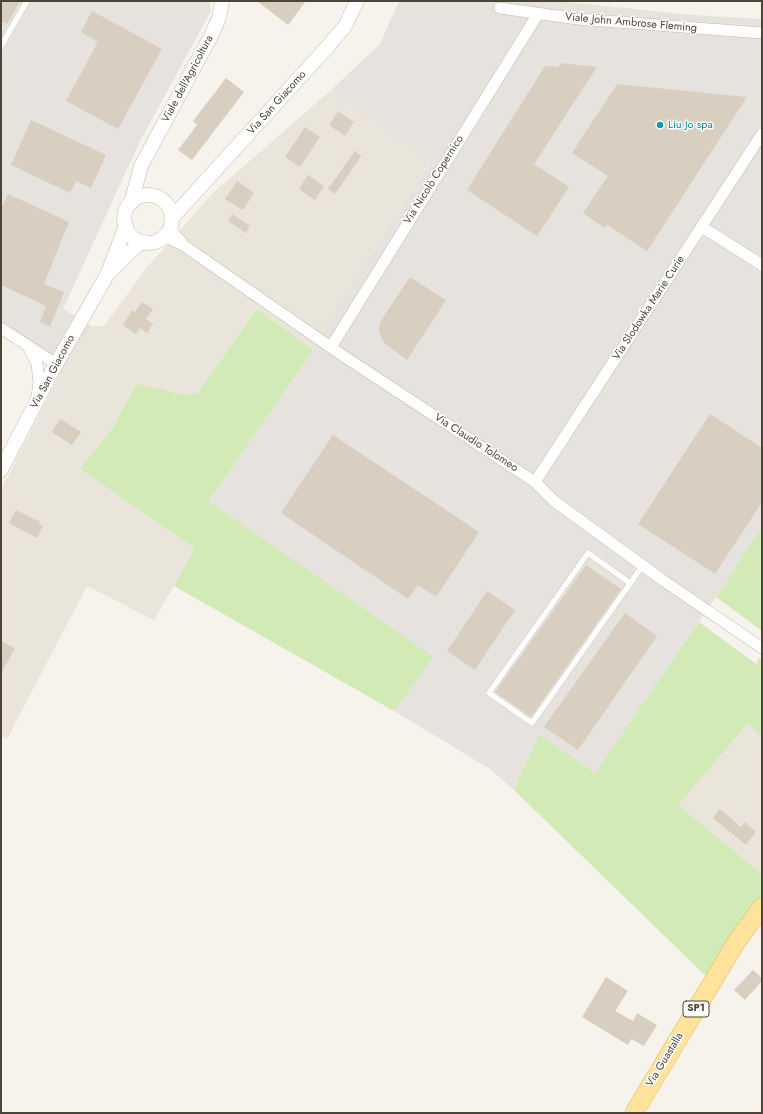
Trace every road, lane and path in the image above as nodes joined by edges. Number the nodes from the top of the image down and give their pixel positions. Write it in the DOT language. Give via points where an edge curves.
graph roads {
  1 [pos="27,1"];
  2 [pos="222,1"];
  3 [pos="357,1"];
  4 [pos="500,8"];
  5 [pos="538,14"];
  6 [pos="762,33"];
  7 [pos="1,46"];
  8 [pos="762,134"];
  9 [pos="147,155"];
  10 [pos="160,199"];
  11 [pos="189,200"];
  12 [pos="131,203"];
  13 [pos="171,221"];
  14 [pos="126,226"];
  15 [pos="702,227"];
  16 [pos="164,236"];
  17 [pos="144,242"];
  18 [pos="183,245"];
  19 [pos="762,266"];
  20 [pos="107,275"];
  21 [pos="1,328"];
  22 [pos="26,344"];
  23 [pos="331,347"];
  24 [pos="56,364"];
  25 [pos="37,402"];
  26 [pos="1,470"];
  27 [pos="535,482"];
  28 [pos="643,565"];
  29 [pos="630,583"];
  30 [pos="762,648"];
  31 [pos="762,907"];
  32 [pos="634,1113"];
  1 -- 7 [label="lane"];
  2 -- 9 [label="street, Viale dell'Agricoltura" via="219,18 211,36"];
  3 -- 11 [label="street, Via San Giacomo" via="347,22 330,44"];
  4 -- 5 [label="street, Viale John Ambrose Fleming"];
  5 -- 6 [label="street, Viale John Ambrose Fleming"];
  5 -- 23 [label="street, Via Nicolò Copernico"];
  8 -- 15 [label="street, Via Slodowka Marie Curie"];
  9 -- 10 [label="street, Viale dell'Agricoltura" via="146,185"];
  9 -- 12 [label="street, Viale dell'Agricoltura" via="141,166"];
  10 -- 11 [label="street" via="171,203"];
  10 -- 12 [label="street" via="142,196"];
  10 -- 13 [label="street" via="170,210"];
  11 -- 13 [label="street, Via San Giacomo"];
  12 -- 14 [label="street" via="124,216"];
  13 -- 16 [label="street"];
  13 -- 18 [label="street, Via Claudio Tolomeo" via="172,231"];
  14 -- 17 [label="street" via="133,237"];
  14 -- 20 [label="street, Via San Giacomo"];
  15 -- 19 [label="street"];
  15 -- 27 [label="street, Via Slodowka Marie Curie"];
  16 -- 17 [label="street" via="154,242"];
  16 -- 18 [label="street, Via Claudio Tolomeo"];
  17 -- 20 [label="street, Via San Giacomo" via="136,246"];
  18 -- 23 [label="street, Via Claudio Tolomeo"];
  20 -- 24 [label="street, Via San Giacomo"];
  21 -- 22 [label="street"];
  22 -- 24 [label="street"];
  22 -- 25 [label="street" via="37,364"];
  23 -- 27 [label="street, Via Claudio Tolomeo"];
  24 -- 25 [label="street, Via San Giacomo"];
  25 -- 26 [label="street, Via San Giacomo"];
  27 -- 28 [label="street, Via Claudio Tolomeo" via="554,501"];
  28 -- 29 [label="lane"];
  28 -- 30 [label="street, Via Claudio Tolomeo"];
  29 -- 29 [label="lane" via="532,723 489,693 588,553"];
  31 -- 32 [label="main road, Via Guastalla / SP1" via="737,941"];
}
